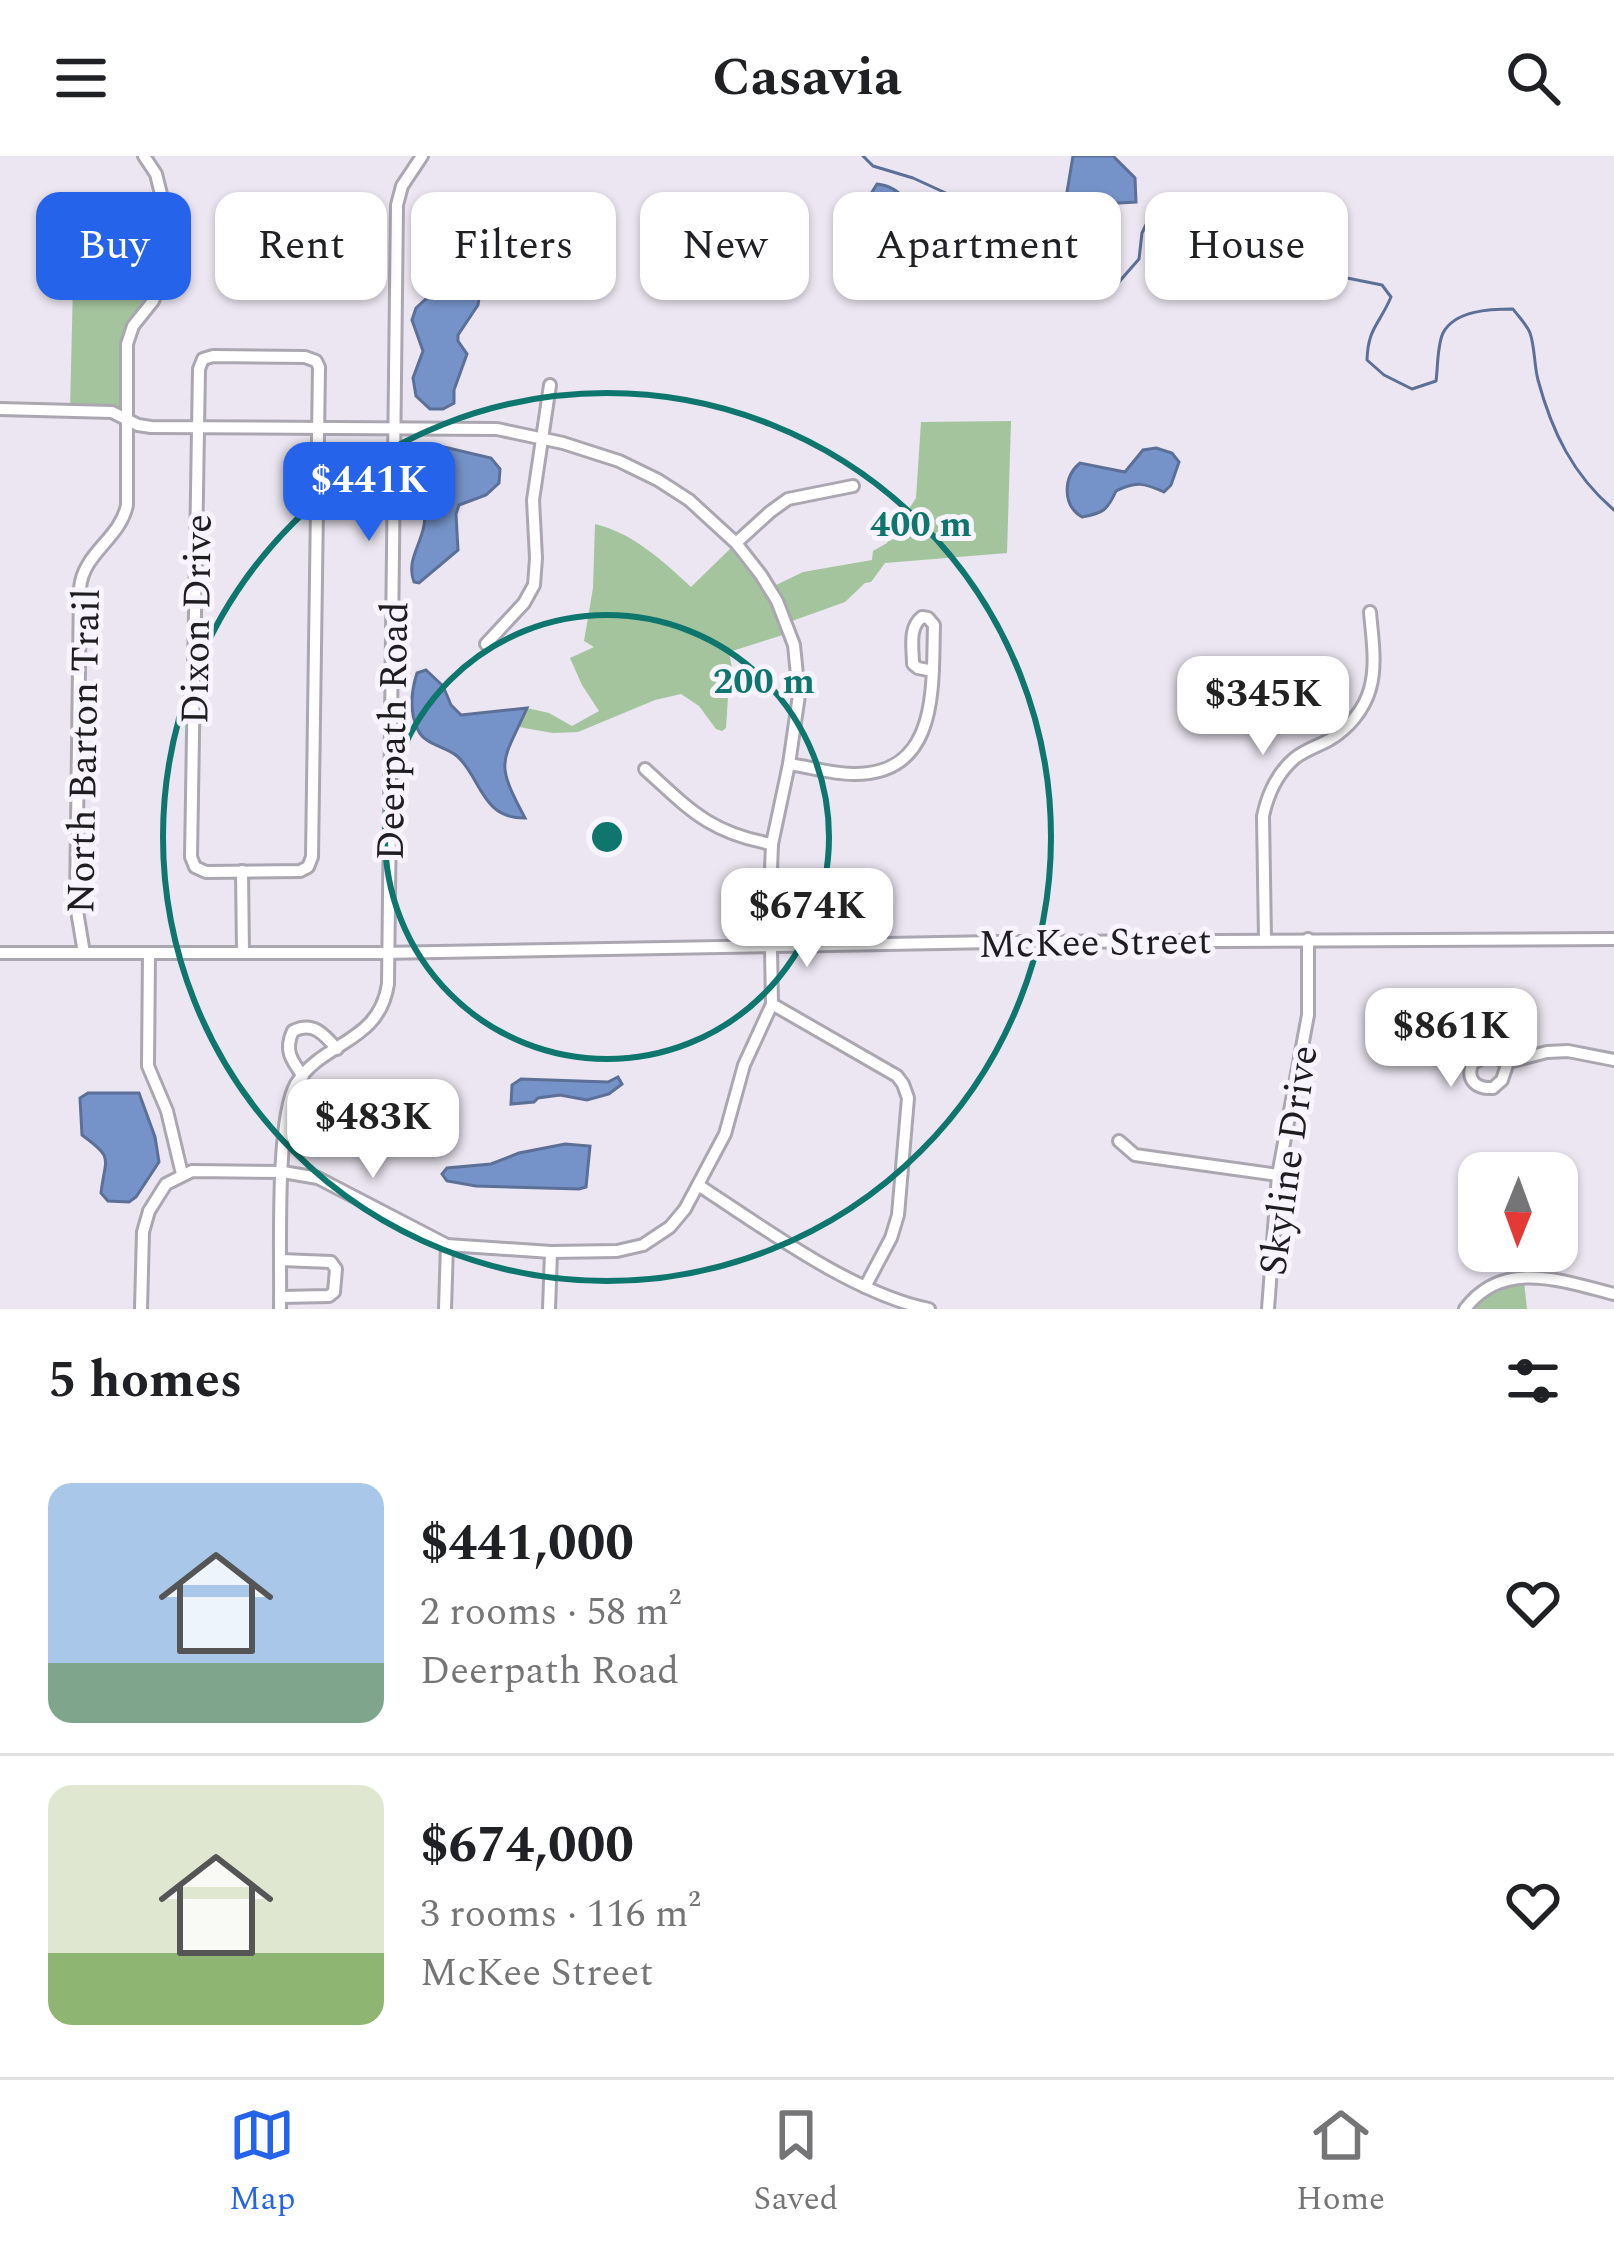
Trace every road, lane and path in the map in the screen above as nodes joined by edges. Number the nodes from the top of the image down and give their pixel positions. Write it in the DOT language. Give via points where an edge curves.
graph roads {
  1 [pos="144,156"];
  2 [pos="422,156"];
  3 [pos="550,386"];
  4 [pos="0,409"];
  5 [pos="127,419"];
  6 [pos="198,428"];
  7 [pos="318,429"];
  8 [pos="394,430"];
  9 [pos="542,438"];
  10 [pos="853,487"];
  11 [pos="736,543"];
  12 [pos="1370,612"];
  13 [pos="486,644"];
  14 [pos="933,671"];
  15 [pos="789,764"];
  16 [pos="645,769"];
  17 [pos="772,844"];
  18 [pos="242,871"];
  19 [pos="1265,939"];
  20 [pos="1308,939"];
  21 [pos="1614,939"];
  22 [pos="770,947"];
  23 [pos="0,953"];
  24 [pos="84,953"];
  25 [pos="149,953"];
  26 [pos="243,953"];
  27 [pos="388,953"];
  28 [pos="772,1004"];
  29 [pos="337,1049"];
  30 [pos="1614,1060"];
  31 [pos="1508,1062"];
  32 [pos="303,1076"];
  33 [pos="1119,1142"];
  34 [pos="283,1172"];
  35 [pos="182,1174"];
  36 [pos="1278,1175"];
  37 [pos="698,1185"];
  38 [pos="447,1245"];
  39 [pos="551,1252"];
  40 [pos="281,1260"];
  41 [pos="865,1287"];
  42 [pos="1614,1294"];
  43 [pos="280,1303"];
  44 [pos="141,1309"];
  45 [pos="445,1309"];
  46 [pos="549,1309"];
  47 [pos="929,1309"];
  48 [pos="1268,1309"];
  49 [pos="1465,1309"];
  1 -- 5 [label="street, North Barton Trail" via="160,184 159,279 130,334"];
  2 -- 8 [label="street, Deerpath Road" via="398,206"];
  3 -- 9 [label="street"];
  4 -- 5 [label="street"];
  5 -- 6 [label="street"];
  5 -- 24 [label="street, North Barton Trail" via="125,514 81,576 76,905"];
  6 -- 7 [label="street"];
  6 -- 7 [label="street, Dixon Drive" via="199,369 213,356 316,362"];
  6 -- 18 [label="street, Dixon Drive" via="191,857 206,872"];
  7 -- 8 [label="street"];
  7 -- 18 [label="street" via="312,857 298,871"];
  8 -- 9 [label="street" via="497,429"];
  8 -- 27 [label="street, Deerpath Road"];
  9 -- 11 [label="street" via="658,480"];
  9 -- 13 [label="street" via="534,586"];
  10 -- 11 [label="street" via="788,499"];
  11 -- 15 [label="street" via="776,601 794,645 799,694"];
  12 -- 19 [label="street" via="1374,671 1365,703 1336,736 1295,758 1270,791 1263,816"];
  14 -- 14 [label="street" via="934,625 922,617 913,630 914,664"];
  14 -- 15 [label="street" via="923,734 896,764 850,774"];
  15 -- 17 [label="street"];
  16 -- 17 [label="street" via="719,830"];
  17 -- 22 [label="street"];
  18 -- 26 [label="street"];
  19 -- 20 [label="street, McKee Street"];
  19 -- 22 [label="street, McKee Street"];
  20 -- 21 [label="street, McKee Street"];
  20 -- 36 [label="street, Skyline Drive" via="1308,1015"];
  22 -- 27 [label="street, McKee Street"];
  22 -- 28 [label="street"];
  23 -- 24 [label="street, McKee Street"];
  24 -- 25 [label="street, McKee Street"];
  25 -- 26 [label="street, McKee Street"];
  25 -- 35 [label="street" via="148,1066"];
  26 -- 27 [label="street, McKee Street"];
  27 -- 29 [label="street, Deerpath Road" via="383,1006"];
  28 -- 37 [label="street"];
  28 -- 41 [label="street" via="897,1076 906,1090 898,1215"];
  29 -- 32 [label="street, Deerpath Road"];
  29 -- 32 [label="street" via="315,1028 292,1030 290,1058"];
  30 -- 31 [label="street" via="1568,1051"];
  32 -- 34 [label="street" via="285,1117"];
  33 -- 36 [label="street" via="1135,1155"];
  34 -- 35 [label="street"];
  34 -- 38 [label="street" via="318,1178"];
  34 -- 40 [label="street"];
  35 -- 44 [label="street" via="148,1211"];
  36 -- 48 [label="street, Skyline Drive"];
  37 -- 39 [label="street" via="670,1227 643,1245"];
  37 -- 41 [label="street"];
  38 -- 39 [label="street"];
  38 -- 45 [label="street"];
  39 -- 46 [label="street"];
  40 -- 43 [label="street"];
  40 -- 43 [label="street" via="332,1262 336,1269 329,1296"];
  41 -- 47 [label="street"];
  42 -- 49 [label="street" via="1523,1276 1498,1281"];
}
